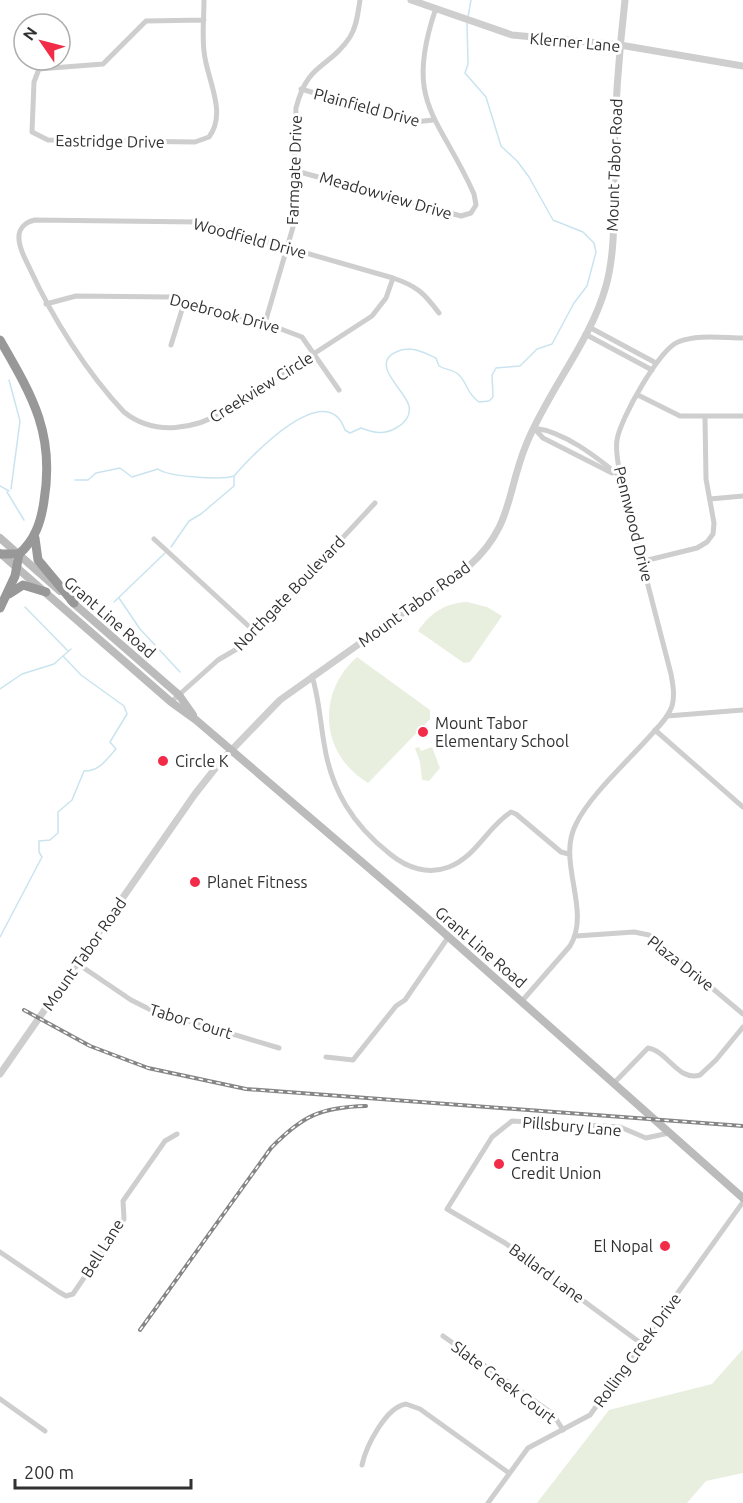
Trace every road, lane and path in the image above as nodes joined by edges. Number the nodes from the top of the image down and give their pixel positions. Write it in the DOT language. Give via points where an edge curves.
graph roads {
  1 [pos="204,0"];
  2 [pos="360,0"];
  3 [pos="411,0"];
  4 [pos="625,0"];
  5 [pos="436,8"];
  6 [pos="204,20"];
  7 [pos="620,45"];
  8 [pos="743,66"];
  9 [pos="301,89"];
  10 [pos="433,120"];
  11 [pos="296,171"];
  12 [pos="19,238"];
  13 [pos="287,249"];
  14 [pos="393,278"];
  15 [pos="185,300"];
  16 [pos="46,304"];
  17 [pos="439,313"];
  18 [pos="265,323"];
  19 [pos="589,327"];
  20 [pos="585,334"];
  21 [pos="743,338"];
  22 [pos="0,340"];
  23 [pos="171,345"];
  24 [pos="314,353"];
  25 [pos="656,363"];
  26 [pos="652,370"];
  27 [pos="339,390"];
  28 [pos="638,396"];
  29 [pos="743,416"];
  30 [pos="705,417"];
  31 [pos="534,428"];
  32 [pos="620,477"];
  33 [pos="743,496"];
  34 [pos="710,500"];
  35 [pos="375,503"];
  36 [pos="35,535"];
  37 [pos="0,538"];
  38 [pos="154,539"];
  39 [pos="1,554"];
  40 [pos="19,554"];
  41 [pos="644,561"];
  42 [pos="17,566"];
  43 [pos="46,592"];
  44 [pos="74,603"];
  45 [pos="2,604"];
  46 [pos="255,632"];
  47 [pos="312,676"];
  48 [pos="179,695"];
  49 [pos="171,702"];
  50 [pos="743,710"];
  51 [pos="667,717"];
  52 [pos="196,720"];
  53 [pos="655,730"];
  54 [pos="231,752"];
  55 [pos="743,807"];
  56 [pos="569,854"];
  57 [pos="449,936"];
  58 [pos="576,936"];
  59 [pos="78,964"];
  60 [pos="522,1000"];
  61 [pos="743,1014"];
  62 [pos="743,1027"];
  63 [pos="279,1048"];
  64 [pos="326,1057"];
  65 [pos="0,1074"];
  66 [pos="615,1082"];
  67 [pos="669,1133"];
  68 [pos="177,1134"];
  69 [pos="743,1200"];
  70 [pos="447,1209"];
  71 [pos="0,1252"];
  72 [pos="443,1336"];
  73 [pos="642,1344"];
  74 [pos="0,1399"];
  75 [pos="563,1430"];
  76 [pos="45,1431"];
  77 [pos="362,1465"];
  78 [pos="509,1473"];
  79 [pos="488,1503"];
  1 -- 6 [label="street, Eastridge Drive"];
  2 -- 9 [label="street, Farmgate Drive" via="350,37 309,75"];
  3 -- 5 [label="street, Klerner Lane"];
  4 -- 7 [label="street, Mount Tabor Road"];
  5 -- 7 [label="street, Klerner Lane" via="525,38"];
  5 -- 10 [label="street, Meadowview Drive" via="426,42 423,82 425,102"];
  6 -- 6 [label="street, Eastridge Drive" via="204,53 215,101 214,130 205,140 48,140 32,132 33,82 39,69 103,64 141,24 152,19"];
  7 -- 8 [label="street, Klerner Lane"];
  7 -- 19 [label="street, Mount Tabor Road" via="612,256 607,285"];
  9 -- 10 [label="street, Plainfield Drive" via="416,123"];
  9 -- 11 [label="street, Farmgate Drive" via="296,108"];
  10 -- 11 [label="street, Meadowview Drive" via="474,194 474,209 466,215"];
  11 -- 13 [label="street, Farmgate Drive" via="294,220"];
  12 -- 13 [label="street, Woodfield Drive" via="26,224 35,220 183,220"];
  12 -- 16 [label="street, Creekview Circle"];
  13 -- 14 [label="street, Woodfield Drive"];
  13 -- 18 [label="street, Farmgate Drive"];
  14 -- 17 [label="street, Woodfield Drive" via="421,290"];
  14 -- 24 [label="street, Creekview Circle" via="386,298 372,316"];
  15 -- 16 [label="street, Doebrook Drive" via="76,296"];
  15 -- 18 [label="street, Doebrook Drive"];
  15 -- 23 [label="street"];
  16 -- 24 [label="street, Creekview Circle" via="119,406 135,420 156,425 185,427 207,422"];
  18 -- 24 [label="street, Doebrook Drive" via="297,333"];
  19 -- 20 [label="street, Mount Tabor Road"];
  19 -- 25 [label="street"];
  20 -- 26 [label="street"];
  20 -- 31 [label="street, Mount Tabor Road"];
  21 -- 25 [label="street, Pennwood Drive" via="682,341 666,349"];
  22 -- 36 [label="highway" via="36,406 48,447 49,474"];
  24 -- 27 [label="street, Doebrook Drive"];
  25 -- 26 [label="street, Pennwood Drive"];
  26 -- 28 [label="street, Pennwood Drive"];
  28 -- 30 [label="street" via="673,413"];
  28 -- 32 [label="street, Pennwood Drive" via="617,439"];
  29 -- 30 [label="street"];
  30 -- 34 [label="street"];
  31 -- 32 [label="street" via="543,438"];
  31 -- 32 [label="street" via="546,429 593,454"];
  31 -- 47 [label="street, Mount Tabor Road" via="506,516 482,553 453,578"];
  32 -- 41 [label="street, Pennwood Drive"];
  33 -- 34 [label="street"];
  34 -- 41 [label="street" via="714,529 707,542"];
  35 -- 46 [label="street, Northgate Boulevard"];
  36 -- 40 [label="highway"];
  36 -- 44 [label="highway" via="38,560"];
  37 -- 40 [label="main road, Grant Line Road"];
  38 -- 46 [label="street"];
  39 -- 40 [label="highway"];
  39 -- 42 [label="main road, Grant Line Road"];
  40 -- 42 [label="highway"];
  40 -- 44 [label="main road, Grant Line Road"];
  41 -- 51 [label="street, Pennwood Drive" via="673,681 673,701"];
  42 -- 43 [label="main road, Grant Line Road"];
  42 -- 45 [label="highway"];
  43 -- 45 [label="highway" via="23,585 14,589"];
  43 -- 49 [label="main road, Grant Line Road"];
  44 -- 48 [label="main road, Grant Line Road"];
  46 -- 48 [label="street, Northgate Boulevard"];
  47 -- 54 [label="street, Mount Tabor Road" via="273,706"];
  47 -- 56 [label="street" via="318,692 327,758 340,798 369,838 397,860 416,869 448,867 469,855 511,812 561,852"];
  48 -- 49 [label="street, Northgate Boulevard"];
  48 -- 52 [label="main road, Grant Line Road"];
  49 -- 52 [label="main road, Grant Line Road"];
  50 -- 51 [label="street"];
  51 -- 53 [label="street"];
  52 -- 54 [label="main road, Grant Line Road"];
  53 -- 55 [label="street"];
  53 -- 56 [label="street" via="587,806 575,824"];
  54 -- 57 [label="main road, Grant Line Road"];
  54 -- 59 [label="street, Mount Tabor Road" via="195,794"];
  56 -- 58 [label="street"];
  57 -- 60 [label="main road, Grant Line Road"];
  57 -- 64 [label="street" via="405,1000 353,1060"];
  58 -- 60 [label="street"];
  58 -- 61 [label="street, Plaza Drive" via="634,932 649,935"];
  59 -- 63 [label="street, Tabor Court" via="149,1009"];
  59 -- 65 [label="street, Mount Tabor Road"];
  60 -- 66 [label="main road, Grant Line Road"];
  62 -- 66 [label="street" via="700,1075 686,1075 648,1048"];
  66 -- 67 [label="main road, Grant Line Road"];
  67 -- 69 [label="main road, Grant Line Road"];
  67 -- 70 [label="street, Pillsbury Lane" via="646,1138 620,1127 512,1121 492,1137"];
  68 -- 71 [label="street, Bell Lane" via="165,1141 123,1201 124,1219 73,1294 59,1292"];
  69 -- 73 [label="street, Rolling Creek Drive"];
  70 -- 73 [label="street, Ballard Lane" via="505,1243"];
  72 -- 75 [label="street, Slate Creek Court" via="553,1414"];
  73 -- 75 [label="street, Rolling Creek Drive" via="590,1415"];
  74 -- 76 [label="street"];
  75 -- 78 [label="street, Rolling Creek Drive" via="531,1446"];
  77 -- 78 [label="street" via="367,1446 388,1416 406,1404 420,1409"];
  78 -- 79 [label="street, Rolling Creek Drive"];
}
